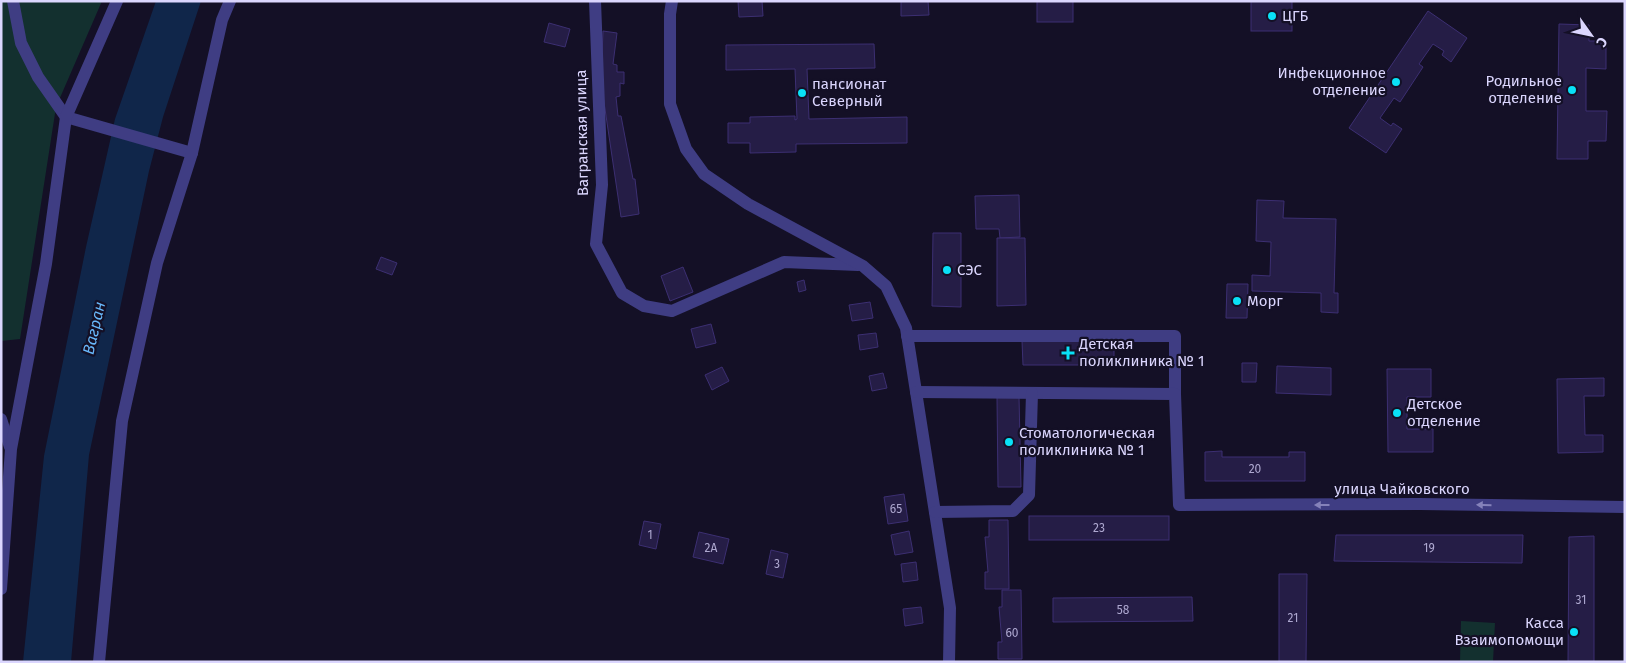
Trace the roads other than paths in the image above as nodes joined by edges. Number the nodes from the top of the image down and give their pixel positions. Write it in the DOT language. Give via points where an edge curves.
graph roads {
  1 [pos="13,1"];
  2 [pos="117,1"];
  3 [pos="230,1"];
  4 [pos="672,1"];
  5 [pos="594,2"];
  6 [pos="70,118"];
  7 [pos="192,154"];
  8 [pos="862,266"];
  9 [pos="907,336"];
  10 [pos="916,392"];
  11 [pos="1032,393"];
  12 [pos="1176,394"];
  13 [pos="1,418"];
  14 [pos="11,449"];
  15 [pos="1625,507"];
  16 [pos="935,512"];
  17 [pos="1,588"];
  18 [pos="99,662"];
  19 [pos="949,662"];
  1 -- 6 [label="street" via="21,42 38,77"];
  2 -- 6 [label="street"];
  3 -- 7 [label="street" via="222,20"];
  4 -- 8 [label="street" via="670,104 686,149 704,174 748,204"];
  5 -- 8 [label="street, Вагранская улица" via="602,185 596,244 622,293 644,306 672,311 784,262"];
  6 -- 7 [label="street"];
  6 -- 14 [label="street"];
  7 -- 18 [label="street" via="157,263 122,421"];
  8 -- 9 [label="street" via="886,286"];
  9 -- 10 [label="street"];
  9 -- 12 [label="street" via="1175,336"];
  10 -- 11 [label="street"];
  10 -- 16 [label="street"];
  11 -- 12 [label="street"];
  11 -- 16 [label="street" via="1029,495 1013,510"];
  15 -- 12 [label="street, улица Чайковского, one-way" via="1179,505"];
  13 -- 14 [label="street"];
  14 -- 17 [label="street"];
  16 -- 19 [label="street" via="950,608"];
}
